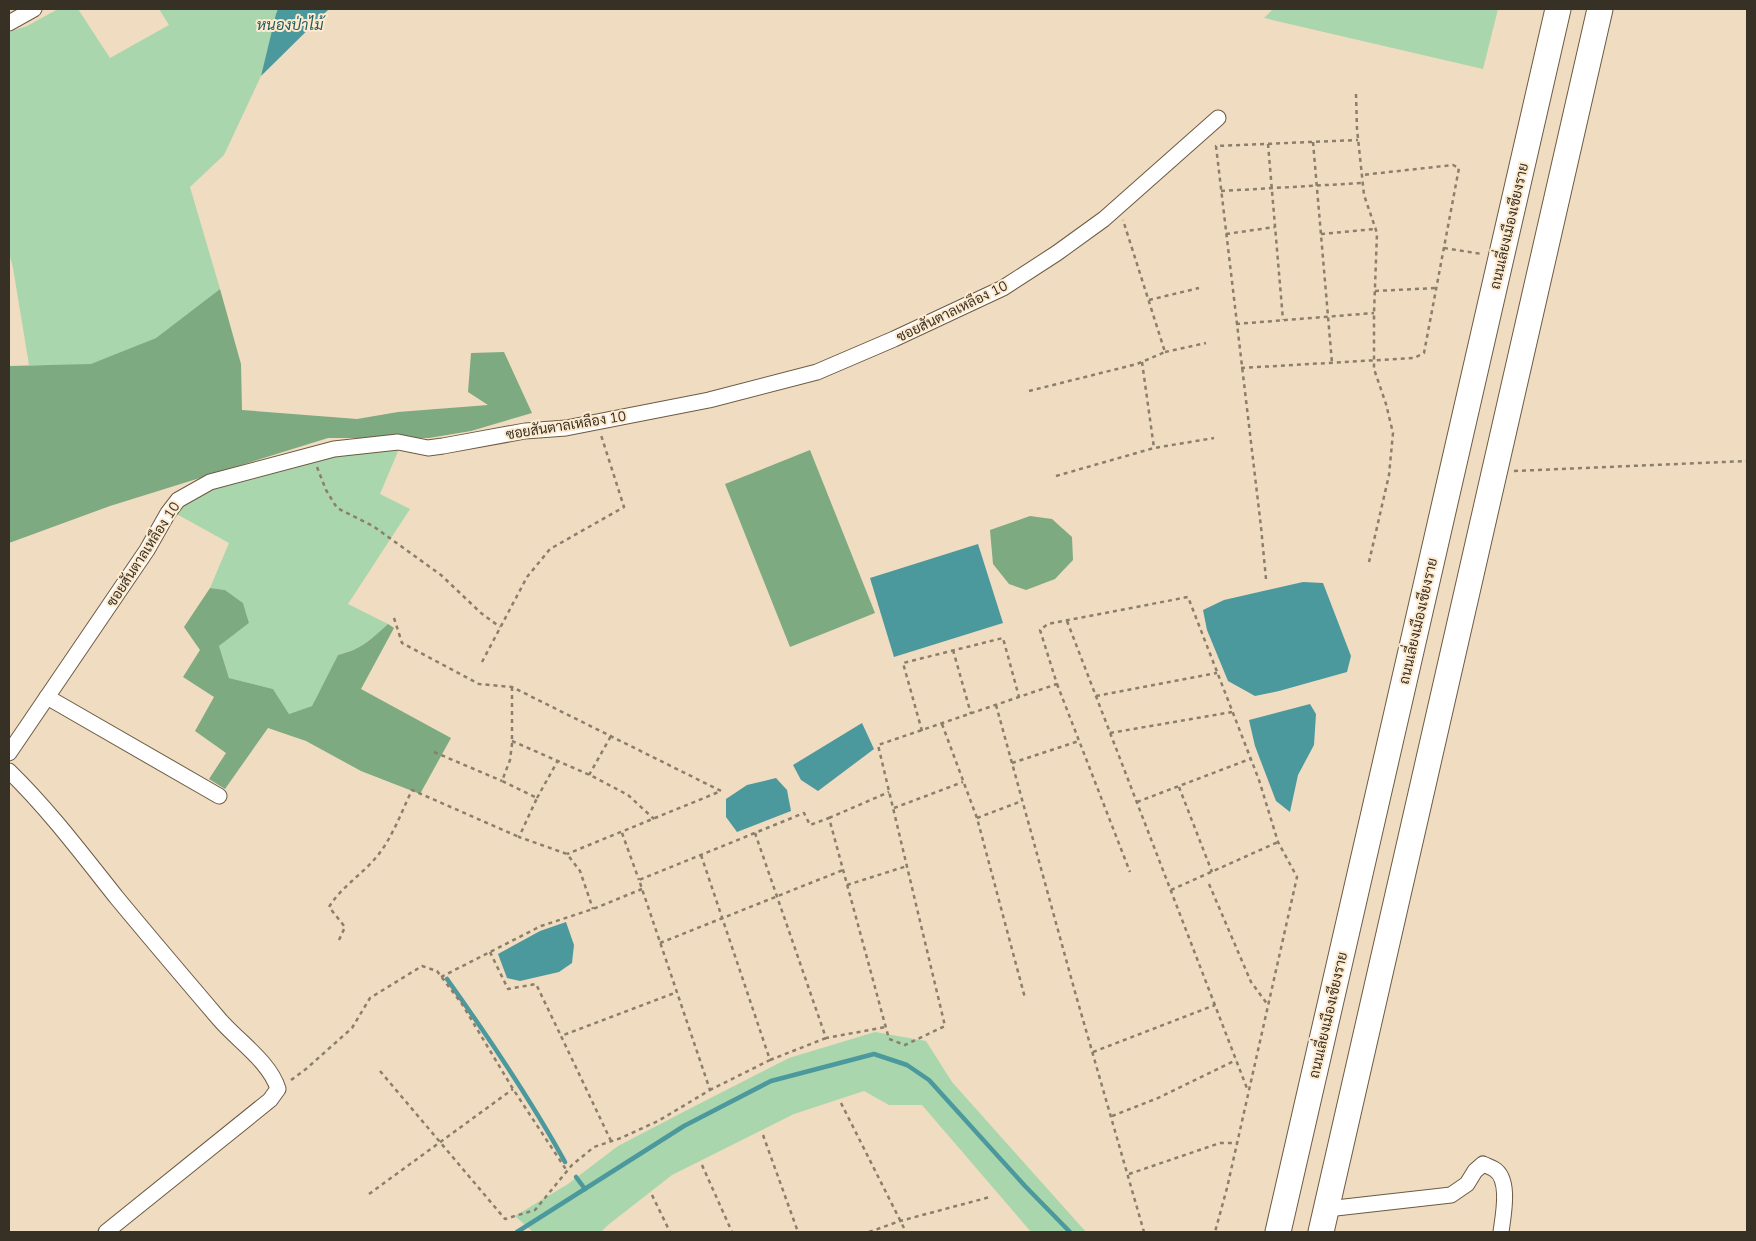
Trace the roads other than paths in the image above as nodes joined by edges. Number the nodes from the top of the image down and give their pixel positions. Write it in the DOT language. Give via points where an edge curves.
graph roads {
  1 [pos="34,9"];
  2 [pos="1558,9"];
  3 [pos="1600,9"];
  4 [pos="9,23"];
  5 [pos="1218,118"];
  6 [pos="47,697"];
  7 [pos="9,753"];
  8 [pos="9,771"];
  9 [pos="219,796"];
  10 [pos="1324,1220"];
  11 [pos="106,1232"];
  12 [pos="1278,1232"];
  13 [pos="1501,1232"];
  1 -- 4 [label="street"];
  2 -- 12 [label="highway, ถนนเลี่ยงเมืองเชียงราย"];
  3 -- 10 [label="highway"];
  5 -- 6 [label="street, ซอยสันตาลเหลือง 10" via="1119,206 1057,253 1003,288 817,372 708,400 566,428 525,431 428,448 398,442 334,449 210,482 178,500 168,513 147,550"];
  6 -- 7 [label="street, ซอยสันตาลเหลือง 10"];
  6 -- 9 [label="street"];
  8 -- 11 [label="street" via="38,799 226,1028 264,1064 275,1078 278,1089 270,1100"];
  10 -- 13 [label="street" via="1451,1195 1467,1184 1483,1164 1496,1169 1502,1177 1505,1189"];
}
